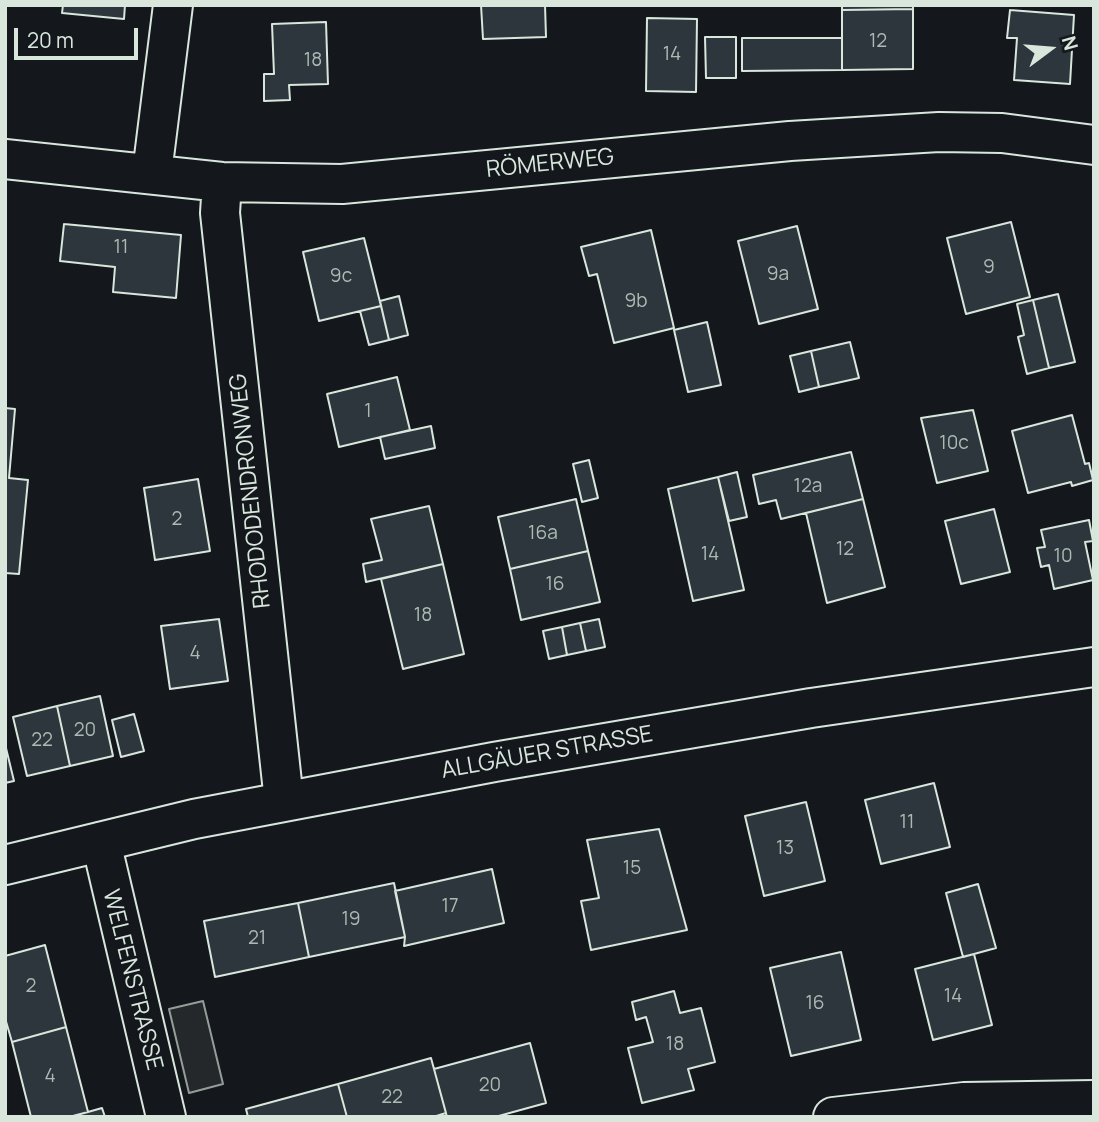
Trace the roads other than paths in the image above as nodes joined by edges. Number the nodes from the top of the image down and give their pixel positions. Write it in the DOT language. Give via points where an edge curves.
graph roads {
  1 [pos="173,5"];
  2 [pos="1094,145"];
  3 [pos="5,159"];
  4 [pos="152,173"];
  5 [pos="222,182"];
  6 [pos="1094,667"];
  7 [pos="284,801"];
  8 [pos="101,842"];
  9 [pos="5,865"];
  10 [pos="1094,1100"];
  11 [pos="166,1117"];
  12 [pos="833,1117"];
  1 -- 4 [label="street"];
  2 -- 5 [label="street, RÖMERWEG" via="1002,133 939,132 790,141 362,183"];
  3 -- 4 [label="street, RÖMERWEG"];
  4 -- 5 [label="street, RÖMERWEG"];
  5 -- 7 [label="street, RHODODENDRONWEG" via="220,213"];
  6 -- 7 [label="street, ALLGÄUER STRASSE" via="799,709"];
  7 -- 8 [label="street, ALLGÄUER STRASSE"];
  8 -- 9 [label="street, ALLGÄUER STRASSE"];
  8 -- 11 [label="street, WELFENSTRASSE"];
  10 -- 12 [label="street" via="964,1102"];
}
